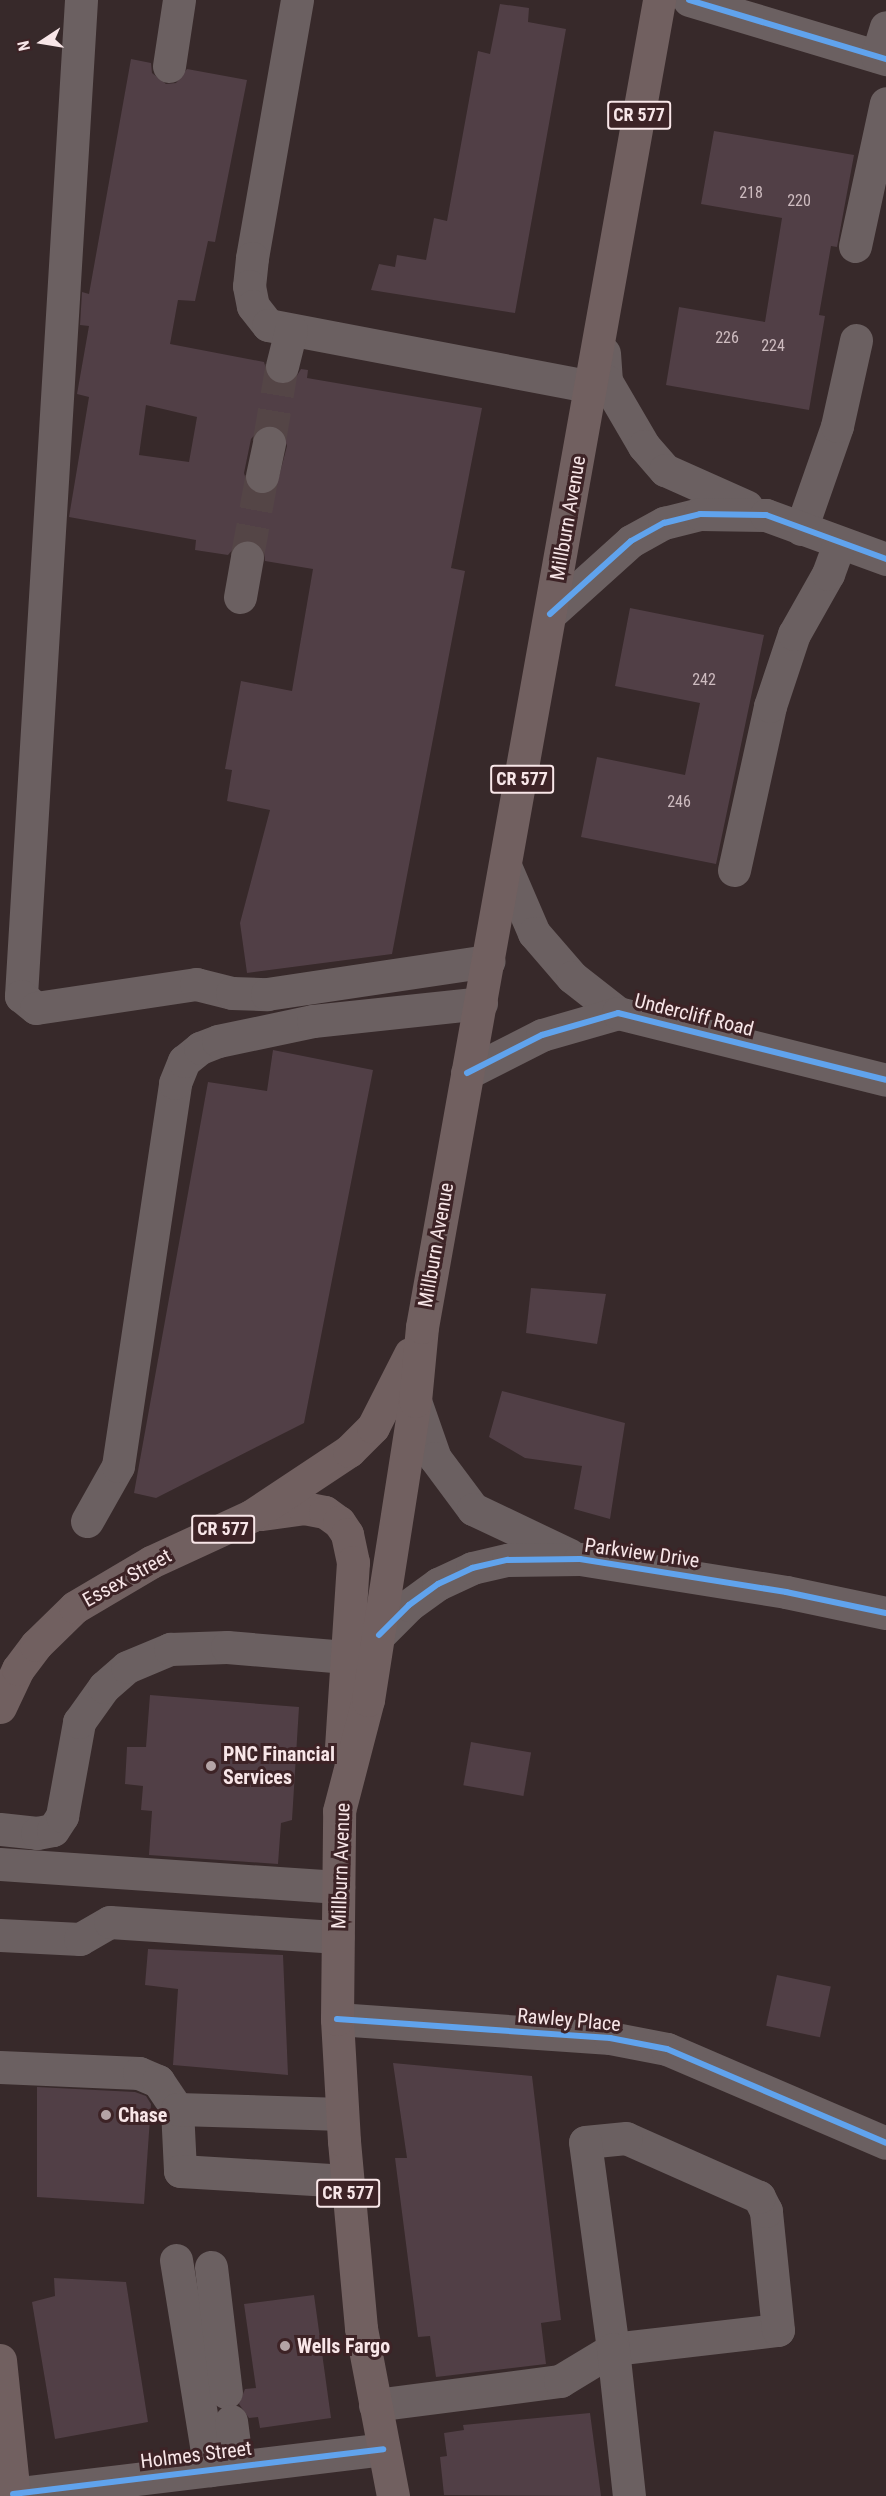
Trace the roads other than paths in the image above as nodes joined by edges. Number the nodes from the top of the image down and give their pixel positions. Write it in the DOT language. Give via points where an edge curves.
graph roads {
  1 [pos="81,0"];
  2 [pos="179,0"];
  3 [pos="297,0"];
  4 [pos="659,0"];
  5 [pos="689,0"];
  6 [pos="883,47"];
  7 [pos="169,66"];
  8 [pos="886,103"];
  9 [pos="855,246"];
  10 [pos="291,330"];
  11 [pos="602,331"];
  12 [pos="856,340"];
  13 [pos="282,366"];
  14 [pos="592,387"];
  15 [pos="269,443"];
  16 [pos="262,476"];
  17 [pos="766,515"];
  18 [pos="801,529"];
  19 [pos="839,543"];
  20 [pos="247,558"];
  21 [pos="886,559"];
  22 [pos="240,597"];
  23 [pos="550,614"];
  24 [pos="506,868"];
  25 [pos="734,870"];
  26 [pos="489,961"];
  27 [pos="481,1003"];
  28 [pos="618,1013"];
  29 [pos="467,1073"];
  30 [pos="886,1080"];
  31 [pos="422,1327"];
  32 [pos="415,1401"];
  33 [pos="251,1516"];
  34 [pos="87,1521"];
  35 [pos="580,1559"];
  36 [pos="886,1613"];
  37 [pos="379,1635"];
  38 [pos="346,1657"];
  39 [pos="0,1707"];
  40 [pos="339,1811"];
  41 [pos="0,1829"];
  42 [pos="0,1864"];
  43 [pos="338,1887"];
  44 [pos="0,1935"];
  45 [pos="338,1937"];
  46 [pos="337,2019"];
  47 [pos="0,2067"];
  48 [pos="177,2109"];
  49 [pos="342,2114"];
  50 [pos="886,2143"];
  51 [pos="347,2181"];
  52 [pos="176,2260"];
  53 [pos="211,2267"];
  54 [pos="613,2349"];
  55 [pos="0,2360"];
  56 [pos="375,2405"];
  57 [pos="383,2448"];
  58 [pos="208,2476"];
  59 [pos="14,2495"];
  60 [pos="393,2496"];
  61 [pos="629,2496"];
  1 -- 26 [label="street" via="21,996 36,1008 196,984 232,993 267,994"];
  2 -- 7 [label="street"];
  3 -- 10 [label="street" via="249,286 253,306 268,325"];
  4 -- 11 [label="main road, Millburn Avenue / CR 577"];
  5 -- 6 [label="street"];
  8 -- 9 [label="street"];
  10 -- 13 [label="street"];
  10 -- 14 [label="street"];
  11 -- 14 [label="main road, Millburn Avenue / CR 577"];
  11 -- 17 [label="street" via="606,381 644,446 665,470 692,486"];
  12 -- 18 [label="street" via="837,426"];
  14 -- 23 [label="main road, Millburn Avenue / CR 577"];
  15 -- 16 [label="street"];
  17 -- 18 [label="street"];
  17 -- 23 [label="street" via="700,514 656,527 615,552"];
  18 -- 19 [label="street"];
  19 -- 21 [label="street"];
  19 -- 25 [label="street" via="828,574 794,634 770,706"];
  20 -- 22 [label="street"];
  23 -- 24 [label="main road, Millburn Avenue / CR 577"];
  24 -- 26 [label="main road, Millburn Avenue / CR 577"];
  24 -- 28 [label="street, Undercliff Road" via="534,933 572,977"];
  26 -- 27 [label="main road, Millburn Avenue / CR 577"];
  27 -- 29 [label="main road, Millburn Avenue / CR 577"];
  27 -- 34 [label="street" via="313,1021 218,1041 200,1048 184,1061 175,1083 118,1466"];
  28 -- 29 [label="street, Undercliff Road" via="542,1035"];
  28 -- 30 [label="street, Undercliff Road"];
  29 -- 31 [label="main road, Millburn Avenue / CR 577"];
  31 -- 32 [label="main road, Millburn Avenue / CR 577"];
  31 -- 33 [label="main road, Essex Street / CR 577" via="373,1427 318,1474"];
  32 -- 35 [label="street, Parkview Drive" via="435,1458 473,1509"];
  32 -- 37 [label="main road, Millburn Avenue / CR 577"];
  33 -- 38 [label="main road" via="304,1508 325,1512 339,1522 347,1534 353,1562"];
  33 -- 39 [label="main road, Essex Street / CR 577" via="151,1562 75,1607 36,1645 18,1669"];
  35 -- 36 [label="street, Parkview Drive" via="786,1592"];
  35 -- 37 [label="street, Parkview Drive" via="508,1560 472,1568 438,1584 409,1605"];
  37 -- 40 [label="main road, Millburn Avenue / CR 577" via="368,1700"];
  38 -- 40 [label="main road"];
  38 -- 41 [label="street" via="227,1647 170,1649 127,1667 104,1687 79,1722 62,1816 53,1830 37,1833"];
  40 -- 43 [label="main road, Millburn Avenue / CR 577"];
  42 -- 43 [label="street"];
  43 -- 45 [label="main road, Millburn Avenue / CR 577"];
  44 -- 45 [label="street" via="80,1939 110,1922"];
  45 -- 46 [label="main road, Millburn Avenue / CR 577"];
  46 -- 49 [label="main road, Millburn Avenue / CR 577"];
  46 -- 50 [label="street, Rawley Place" via="610,2038 667,2049"];
  47 -- 48 [label="street" via="139,2073 158,2081"];
  48 -- 49 [label="street"];
  48 -- 51 [label="street" via="180,2171"];
  49 -- 51 [label="main road, Millburn Avenue / CR 577"];
  51 -- 56 [label="main road, Millburn Avenue / CR 577" via="361,2328"];
  52 -- 58 [label="street"];
  53 -- 58 [label="street" via="228,2406"];
  54 -- 54 [label="street" via="778,2330 766,2211 759,2197 626,2138 585,2142"];
  54 -- 56 [label="street" via="560,2381"];
  54 -- 61 [label="street"];
  55 -- 59 [label="main road"];
  56 -- 57 [label="main road, Millburn Avenue / CR 577"];
  57 -- 58 [label="street, Holmes Street"];
  57 -- 60 [label="main road, Millburn Avenue / CR 577"];
  58 -- 59 [label="street, Holmes Street"];
}
